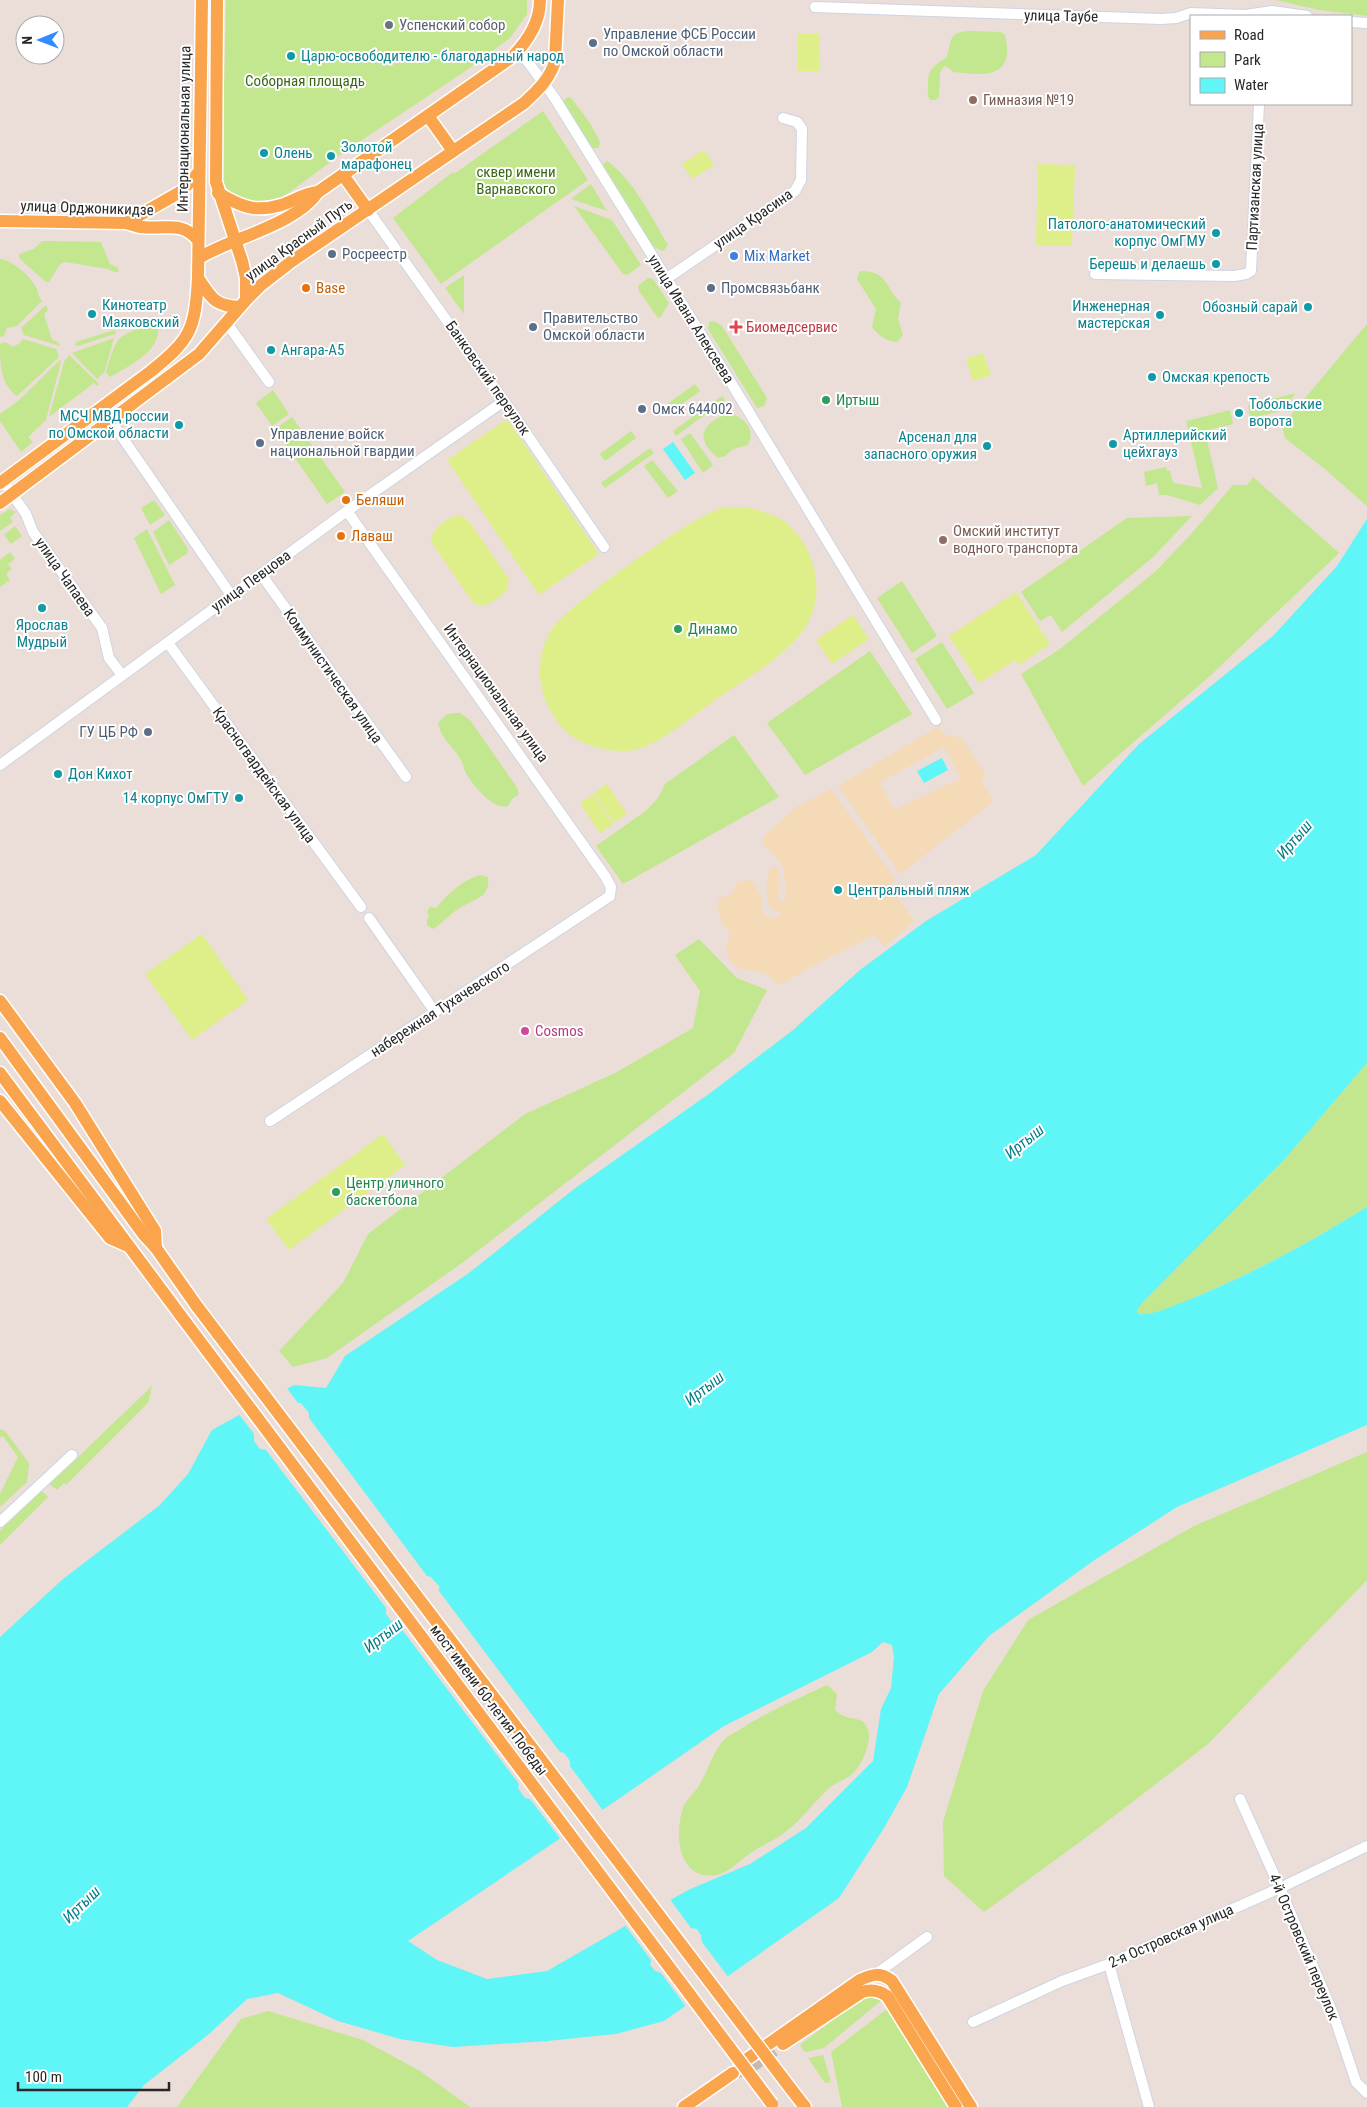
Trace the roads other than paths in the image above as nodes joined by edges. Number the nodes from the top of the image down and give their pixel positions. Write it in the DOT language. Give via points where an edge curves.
graph roads {
  1 [pos="202,0"];
  2 [pos="217,0"];
  3 [pos="540,0"];
  4 [pos="1261,0"];
  5 [pos="558,5"];
  6 [pos="815,7"];
  7 [pos="1261,14"];
  8 [pos="1300,15"];
  9 [pos="1352,22"];
  10 [pos="1367,23"];
  11 [pos="519,50"];
  12 [pos="543,85"];
  13 [pos="1259,105"];
  14 [pos="428,116"];
  15 [pos="783,118"];
  16 [pos="452,151"];
  17 [pos="198,173"];
  18 [pos="343,175"];
  19 [pos="318,192"];
  20 [pos="218,193"];
  21 [pos="368,210"];
  22 [pos="0,221"];
  23 [pos="126,222"];
  24 [pos="198,240"];
  25 [pos="235,241"];
  26 [pos="198,258"];
  27 [pos="1095,274"];
  28 [pos="198,278"];
  29 [pos="666,279"];
  30 [pos="243,303"];
  31 [pos="226,322"];
  32 [pos="269,382"];
  33 [pos="504,401"];
  34 [pos="111,421"];
  35 [pos="2,482"];
  36 [pos="12,494"];
  37 [pos="0,503"];
  38 [pos="347,511"];
  39 [pos="604,547"];
  40 [pos="261,574"];
  41 [pos="231,595"];
  42 [pos="168,643"];
  43 [pos="122,675"];
  44 [pos="936,720"];
  45 [pos="0,765"];
  46 [pos="406,777"];
  47 [pos="610,896"];
  48 [pos="361,907"];
  49 [pos="368,918"];
  50 [pos="0,1001"];
  51 [pos="434,1012"];
  52 [pos="0,1038"];
  53 [pos="0,1073"];
  54 [pos="0,1101"];
  55 [pos="270,1121"];
  56 [pos="130,1247"];
  57 [pos="156,1248"];
  58 [pos="72,1455"];
  59 [pos="0,1522"];
  60 [pos="1240,1799"];
  61 [pos="1367,1846"];
  62 [pos="1280,1888"];
  63 [pos="927,1937"];
  64 [pos="1109,1964"];
  65 [pos="876,1974"];
  66 [pos="974,2022"];
  67 [pos="783,2044"];
  68 [pos="1367,2093"];
  69 [pos="773,2105"];
  70 [pos="684,2107"];
  71 [pos="804,2107"];
  72 [pos="956,2107"];
  73 [pos="971,2107"];
  74 [pos="1149,2107"];
  1 -- 17 [label="main road, Интернациональная улица"];
  2 -- 20 [label="main road, Интернациональная улица" via="214,163"];
  3 -- 11 [label="main road" via="537,19"];
  4 -- 7 [label="street"];
  5 -- 12 [label="main road, улица Красный Путь" via="555,61"];
  6 -- 7 [label="street, улица Таубе" via="1161,19 1191,13"];
  7 -- 8 [label="street, улица Таубе" via="1272,11"];
  9 -- 10 [label="street"];
  11 -- 12 [label="street, улица Ивана Алексеева"];
  11 -- 14 [label="main road, улица Красный Путь"];
  12 -- 16 [label="main road, улица Красный Путь" via="524,103"];
  12 -- 29 [label="street, улица Ивана Алексеева" via="554,97"];
  13 -- 27 [label="street, Партизанская улица" via="1251,271 1234,276"];
  14 -- 16 [label="main road"];
  14 -- 18 [label="main road, улица Красный Путь"];
  15 -- 29 [label="street, улица Красина" via="797,122 802,129 801,180 795,191"];
  16 -- 21 [label="main road, улица Красный Путь"];
  17 -- 23 [label="main road" via="182,192"];
  17 -- 24 [label="main road, Интернациональная улица"];
  18 -- 19 [label="main road, улица Красный Путь"];
  18 -- 21 [label="main road"];
  19 -- 20 [label="main road" via="281,205 260,208 246,207"];
  19 -- 25 [label="main road, улица Красный Путь" via="312,201 283,220"];
  20 -- 25 [label="main road, Интернациональная улица"];
  21 -- 30 [label="main road, улица Красный Путь" via="292,261"];
  21 -- 33 [label="street, Банковский переулок"];
  22 -- 23 [label="main road, улица Орджоникидзе"];
  23 -- 24 [label="main road, улица Орджоникидзе" via="141,227 182,228"];
  24 -- 26 [label="main road, Интернациональная улица"];
  25 -- 26 [label="main road, улица Красный Путь"];
  25 -- 30 [label="main road, Интернациональная улица" via="246,278"];
  26 -- 28 [label="main road"];
  28 -- 30 [label="main road" via="217,303 225,306"];
  28 -- 35 [label="main road" via="192,325 188,335 170,356"];
  29 -- 44 [label="street, улица Ивана Алексеева"];
  30 -- 31 [label="main road, улица Красный Путь"];
  31 -- 32 [label="street"];
  31 -- 34 [label="main road, улица Красный Путь" via="199,354"];
  33 -- 38 [label="street, улица Певцова"];
  33 -- 39 [label="street, Банковский переулок"];
  34 -- 36 [label="main road, улица Красный Путь"];
  34 -- 41 [label="street"];
  35 -- 36 [label="street, улица Чапаева"];
  36 -- 37 [label="main road, улица Красный Путь"];
  36 -- 43 [label="street, улица Чапаева" via="26,514 33,532 102,628 109,658"];
  38 -- 40 [label="street, улица Певцова"];
  38 -- 47 [label="street, Интернациональная улица" via="605,876 611,887"];
  40 -- 41 [label="street, улица Певцова"];
  40 -- 46 [label="street, Коммунистическая улица"];
  41 -- 42 [label="street, улица Певцова"];
  42 -- 43 [label="street, улица Певцова"];
  42 -- 48 [label="street, Красногвардейская улица"];
  43 -- 45 [label="street, улица Певцова"];
  47 -- 51 [label="street, набережная Тухачевского"];
  49 -- 51 [label="street"];
  50 -- 57 [label="main road" via="80,1111 154,1231"];
  51 -- 55 [label="street, набережная Тухачевского"];
  52 -- 57 [label="main road"];
  53 -- 56 [label="main road, мост имени 60-летия Победы"];
  54 -- 56 [label="main road" via="110,1238"];
  56 -- 69 [label="main road, мост имени 60-летия Победы, bridge"];
  57 -- 71 [label="main road, мост имени 60-летия Победы, bridge"];
  58 -- 59 [label="street"];
  60 -- 62 [label="street, 4-й Островский переулок"];
  61 -- 62 [label="street, 2-я Островская улица"];
  62 -- 64 [label="street, 2-я Островская улица"];
  62 -- 68 [label="street, 4-й Островский переулок" via="1334,2016 1356,2082"];
  63 -- 65 [label="street"];
  64 -- 66 [label="street, 2-я Островская улица" via="1062,1981"];
  64 -- 74 [label="street"];
  65 -- 70 [label="main road" via="860,1980"];
  65 -- 73 [label="main road" via="892,1982"];
  67 -- 72 [label="main road" via="862,1992 882,1992"];
}
